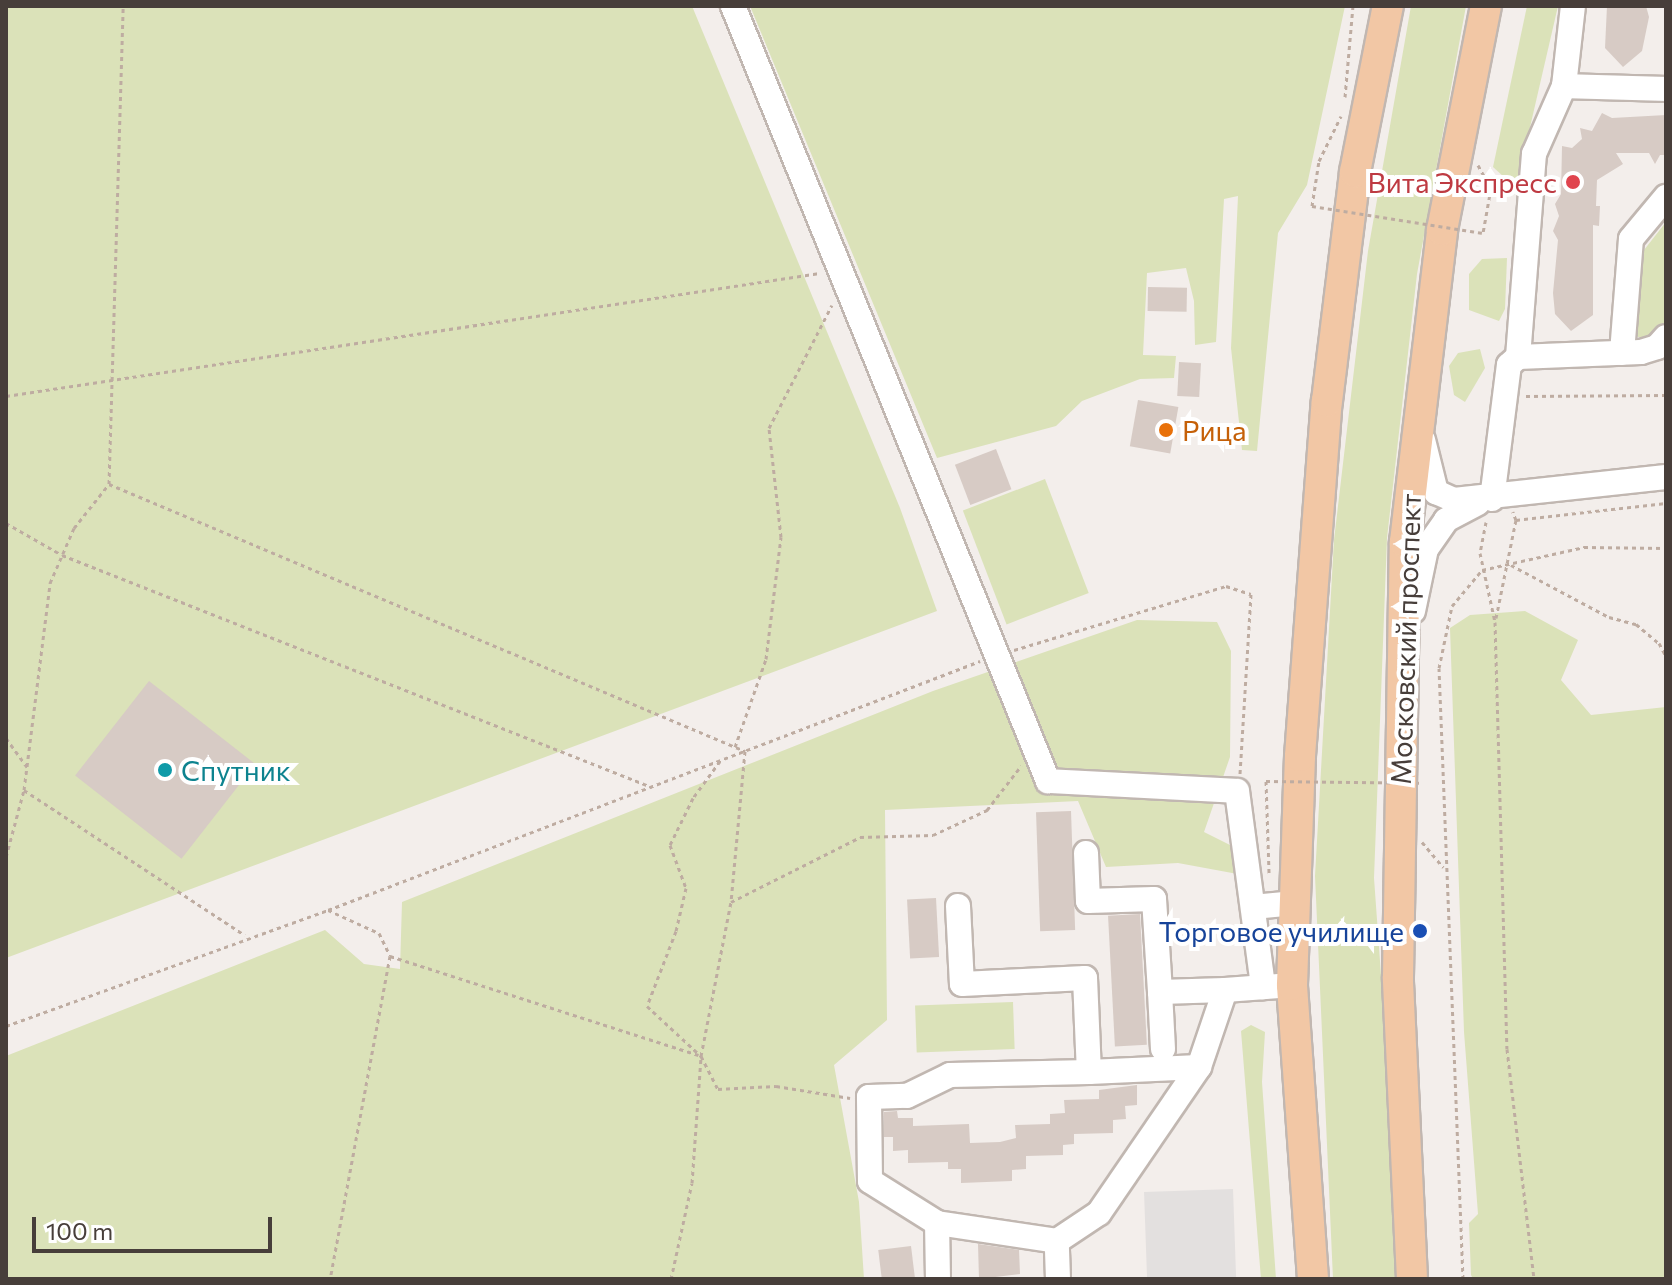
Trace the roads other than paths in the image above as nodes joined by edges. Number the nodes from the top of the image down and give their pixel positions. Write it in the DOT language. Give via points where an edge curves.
graph roads {
  1 [pos="733,6"];
  2 [pos="1388,6"];
  3 [pos="1486,6"];
  4 [pos="1573,6"];
  5 [pos="1564,86"];
  6 [pos="1666,89"];
  7 [pos="1666,197"];
  8 [pos="1666,337"];
  9 [pos="1622,353"];
  10 [pos="1518,357"];
  11 [pos="1417,407"];
  12 [pos="1666,477"];
  13 [pos="1607,482"];
  14 [pos="1666,491"];
  15 [pos="1500,498"];
  16 [pos="1402,661"];
  17 [pos="1086,853"];
  18 [pos="1295,903"];
  19 [pos="958,906"];
  20 [pos="1253,907"];
  21 [pos="1278,986"];
  22 [pos="1225,990"];
  23 [pos="1160,992"];
  24 [pos="1163,1049"];
  25 [pos="1199,1067"];
  26 [pos="1089,1072"];
  27 [pos="937,1223"];
  28 [pos="1057,1241"];
  29 [pos="938,1279"];
  30 [pos="1058,1279"];
  31 [pos="1313,1279"];
  32 [pos="1412,1279"];
  1 -- 20 [label="street" via="1048,781 1237,791"];
  2 -- 18 [label="main road" via="1355,172 1327,401 1300,756"];
  3 -- 11 [label="main road, Московский проспект" via="1442,230"];
  4 -- 5 [label="street"];
  5 -- 6 [label="street"];
  5 -- 10 [label="street" via="1534,154"];
  7 -- 9 [label="street" via="1631,239"];
  8 -- 9 [label="street" via="1657,347"];
  9 -- 10 [label="street"];
  10 -- 15 [label="street" via="1504,378"];
  11 -- 15 [label="street" via="1436,492 1454,500"];
  11 -- 16 [label="main road, Московский проспект" via="1405,542"];
  12 -- 13 [label="street"];
  13 -- 14 [label="street" via="1637,492"];
  13 -- 15 [label="street"];
  15 -- 16 [label="street" via="1460,509 1426,549"];
  16 -- 32 [label="main road, Московский проспект" via="1398,977"];
  17 -- 23 [label="street" via="1088,901 1154,899"];
  18 -- 20 [label="street"];
  18 -- 21 [label="main road"];
  19 -- 26 [label="street" via="962,984 1085,978"];
  20 -- 21 [label="street"];
  21 -- 22 [label="street"];
  21 -- 31 [label="main road"];
  22 -- 23 [label="street"];
  22 -- 25 [label="street"];
  23 -- 24 [label="street"];
  25 -- 26 [label="street"];
  25 -- 28 [label="street" via="1099,1213"];
  26 -- 27 [label="street" via="950,1075 907,1096 869,1097 870,1181"];
  27 -- 28 [label="street"];
  27 -- 29 [label="street"];
  28 -- 30 [label="street"];
}
